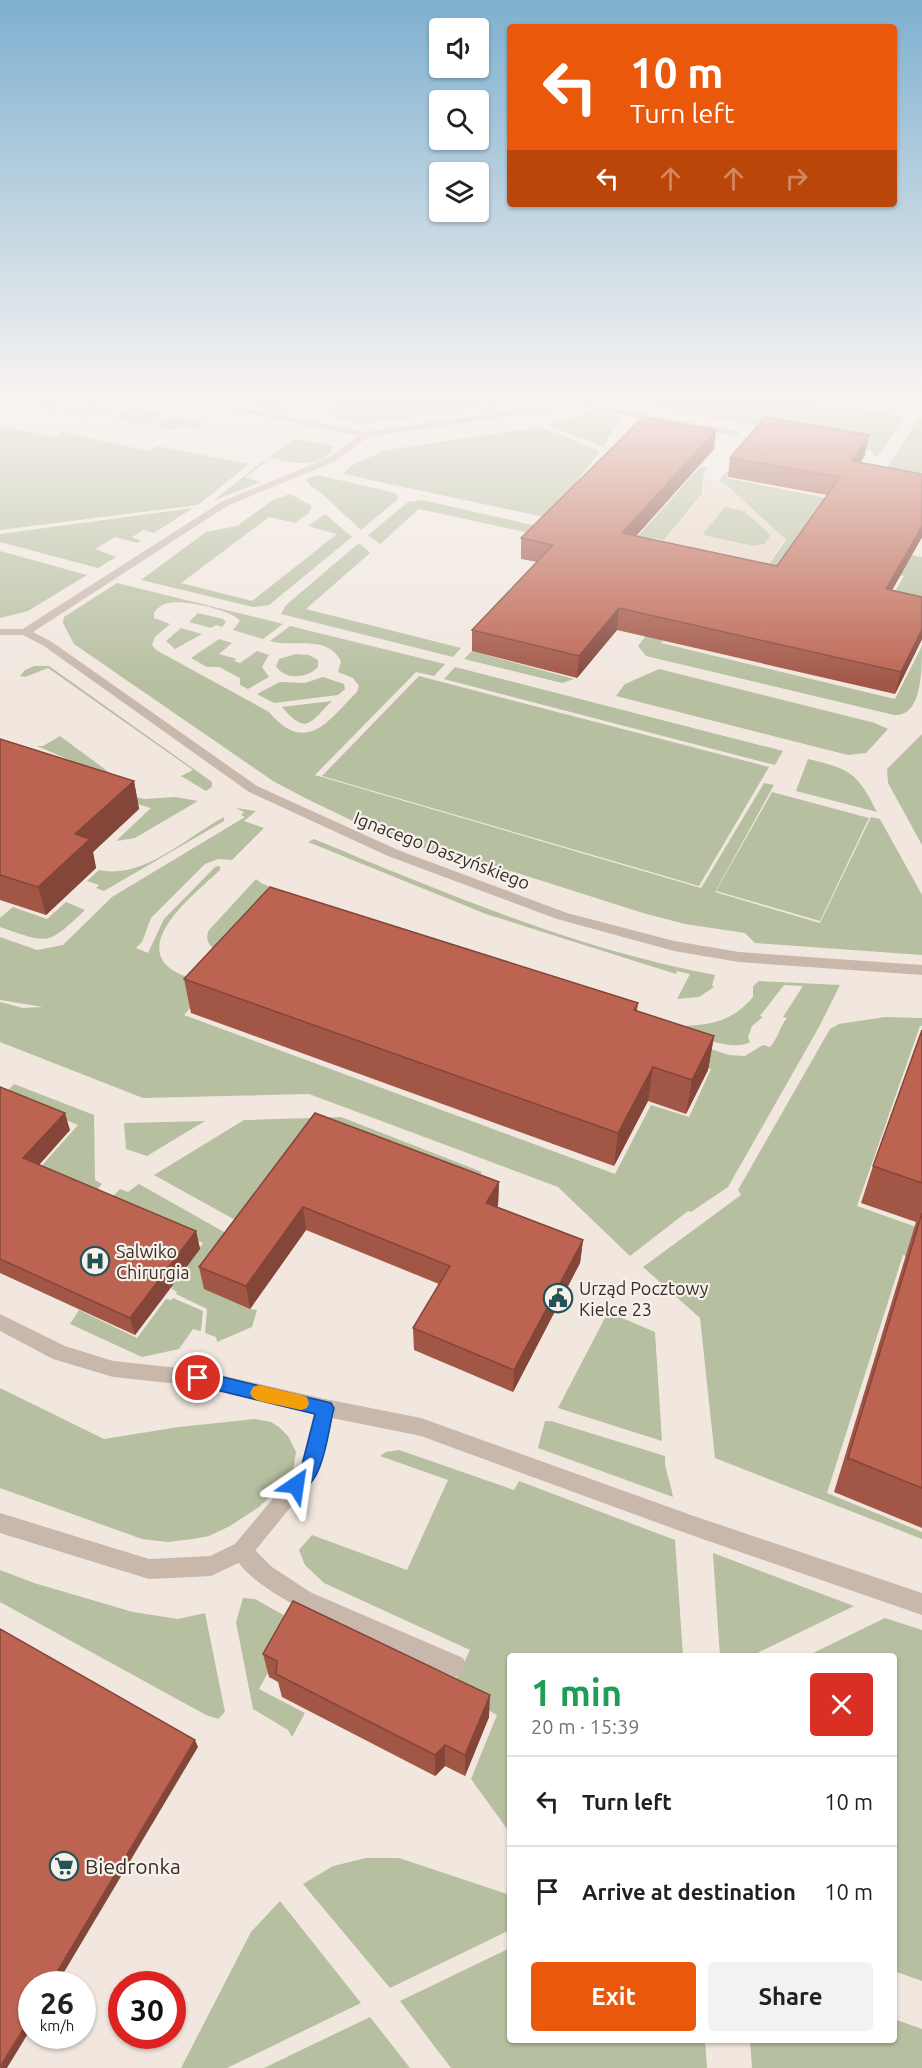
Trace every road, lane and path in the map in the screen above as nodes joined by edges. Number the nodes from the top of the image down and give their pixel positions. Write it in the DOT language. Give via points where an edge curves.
graph roads {
  1 [pos="254,492"];
  2 [pos="0,632"];
  3 [pos="25,632"];
  4 [pos="922,970"];
  5 [pos="0,1322"];
  6 [pos="325,1408"];
  7 [pos="0,1523"];
  8 [pos="242,1551"];
  9 [pos="922,1604"];
  10 [pos="455,1666"];
  1 -- 3 [label="street" via="224,504"];
  2 -- 3 [label="street, Ignacego Daszyńskiego"];
  3 -- 4 [label="street, Ignacego Daszyńskiego" via="48,644 253,789 393,853 562,916 674,946 739,957"];
  5 -- 6 [label="street" via="60,1353 113,1369 198,1378"];
  6 -- 8 [label="street" via="310,1469"];
  6 -- 9 [label="street" via="421,1426 699,1528"];
  7 -- 8 [label="street" via="149,1569 211,1566"];
  8 -- 10 [label="street" via="265,1574 303,1599"];
}
